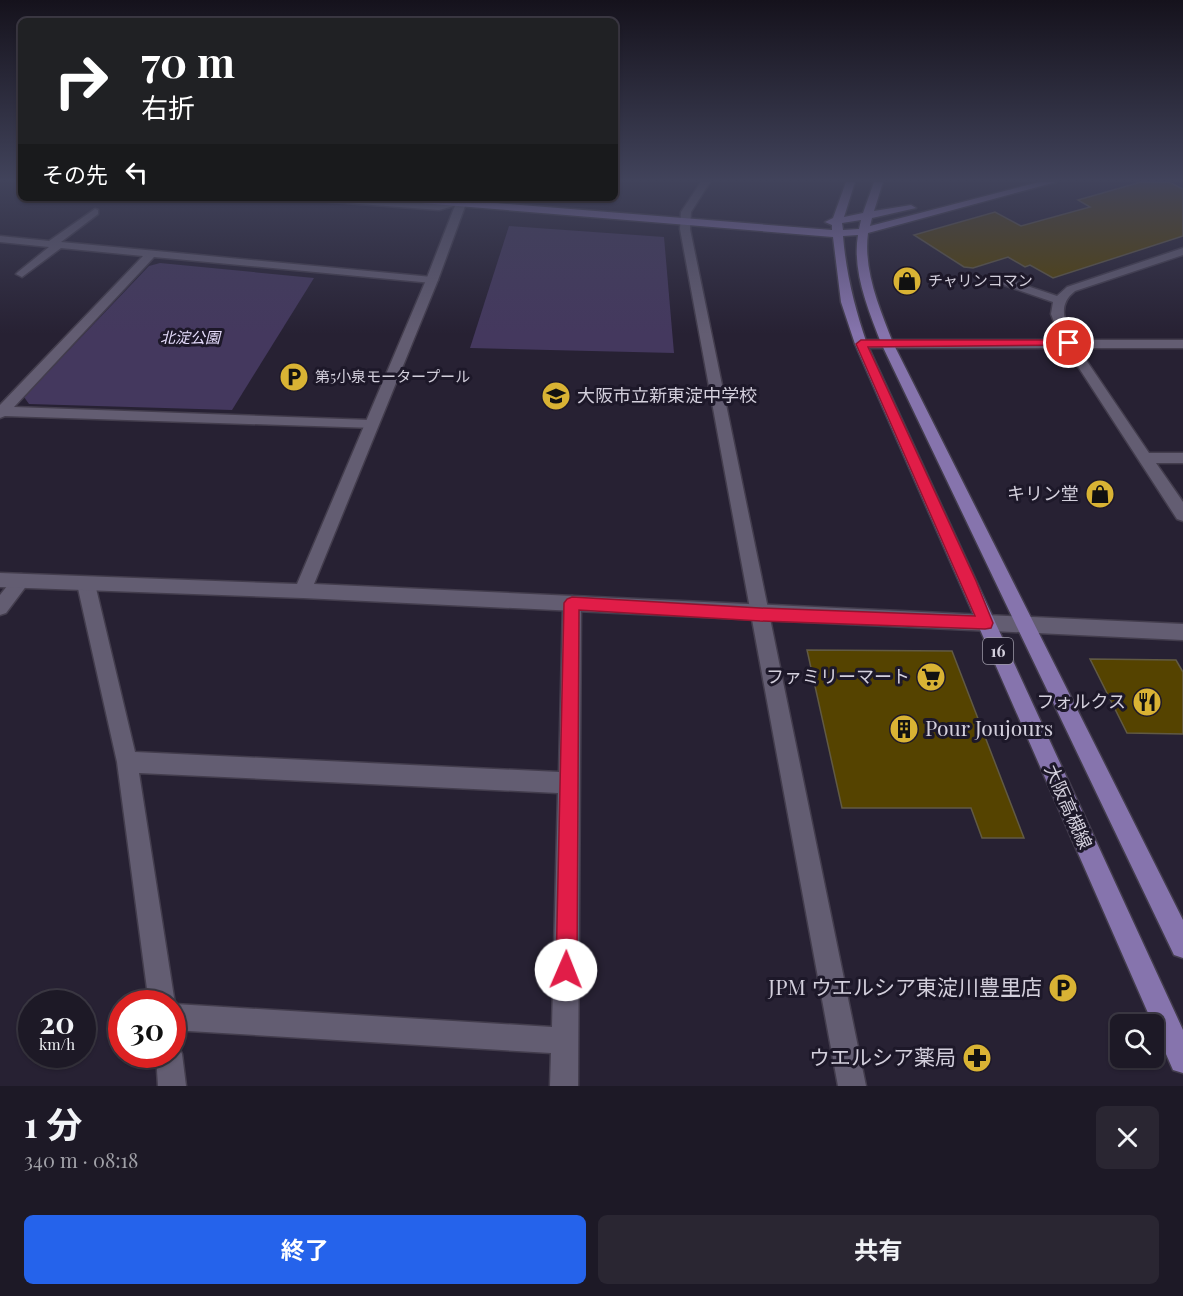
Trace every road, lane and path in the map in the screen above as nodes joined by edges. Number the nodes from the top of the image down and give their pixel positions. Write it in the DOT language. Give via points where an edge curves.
graph roads {
  1 [pos="69,233"];
  2 [pos="450,233"];
  3 [pos="688,233"];
  4 [pos="838,233"];
  5 [pos="865,233"];
  6 [pos="0,239"];
  7 [pos="16,241"];
  8 [pos="54,245"];
  9 [pos="1183,251"];
  10 [pos="0,254"];
  11 [pos="151,254"];
  12 [pos="22,274"];
  13 [pos="432,280"];
  14 [pos="1006,282"];
  15 [pos="1058,300"];
  16 [pos="887,343"];
  17 [pos="1069,343"];
  18 [pos="861,344"];
  19 [pos="1183,344"];
  20 [pos="1,411"];
  21 [pos="370,425"];
  22 [pos="1146,458"];
  23 [pos="1183,458"];
  24 [pos="1183,515"];
  25 [pos="0,580"];
  26 [pos="21,581"];
  27 [pos="86,584"];
  28 [pos="303,591"];
  29 [pos="572,603"];
  30 [pos="0,608"];
  31 [pos="760,614"];
  32 [pos="985,623"];
  33 [pos="1026,625"];
  34 [pos="1183,632"];
  35 [pos="128,762"];
  36 [pos="570,783"];
  37 [pos="1183,946"];
  38 [pos="160,990"];
  39 [pos="186,1018"];
  40 [pos="565,1041"];
  41 [pos="1183,1060"];
  42 [pos="170,1068"];
  43 [pos="172,1086"];
  44 [pos="564,1086"];
  45 [pos="852,1086"];
  1 -- 8 [label="street"];
  2 -- 13 [label="street"];
  3 -- 31 [label="street"];
  4 -- 18 [label="main road, 大阪高槻線 / 16" via="842,280"];
  5 -- 16 [label="main road, 16" via="866,276"];
  6 -- 7 [label="street"];
  7 -- 8 [label="street"];
  7 -- 10 [label="street"];
  8 -- 11 [label="street"];
  8 -- 12 [label="street"];
  9 -- 15 [label="street" via="1071,289"];
  11 -- 13 [label="street"];
  11 -- 20 [label="street"];
  13 -- 21 [label="street"];
  14 -- 15 [label="street"];
  15 -- 17 [label="street" via="1057,319"];
  16 -- 17 [label="street"];
  16 -- 18 [label="street"];
  16 -- 33 [label="main road, 16"];
  17 -- 19 [label="street"];
  17 -- 22 [label="street"];
  18 -- 32 [label="main road, 大阪高槻線 / 16"];
  20 -- 21 [label="street"];
  21 -- 28 [label="street"];
  22 -- 23 [label="street"];
  22 -- 24 [label="street"];
  25 -- 26 [label="street"];
  26 -- 27 [label="street"];
  26 -- 30 [label="street"];
  27 -- 28 [label="street"];
  27 -- 35 [label="street"];
  28 -- 29 [label="street"];
  29 -- 31 [label="street"];
  29 -- 36 [label="street"];
  31 -- 32 [label="street"];
  31 -- 45 [label="street"];
  32 -- 33 [label="street"];
  32 -- 41 [label="main road, 大阪高槻線 / 16"];
  33 -- 34 [label="street"];
  33 -- 37 [label="main road, 16"];
  35 -- 36 [label="street"];
  35 -- 38 [label="street"];
  36 -- 40 [label="street"];
  39 -- 40 [label="street"];
  40 -- 44 [label="street"];
  42 -- 43 [label="street"];
}
